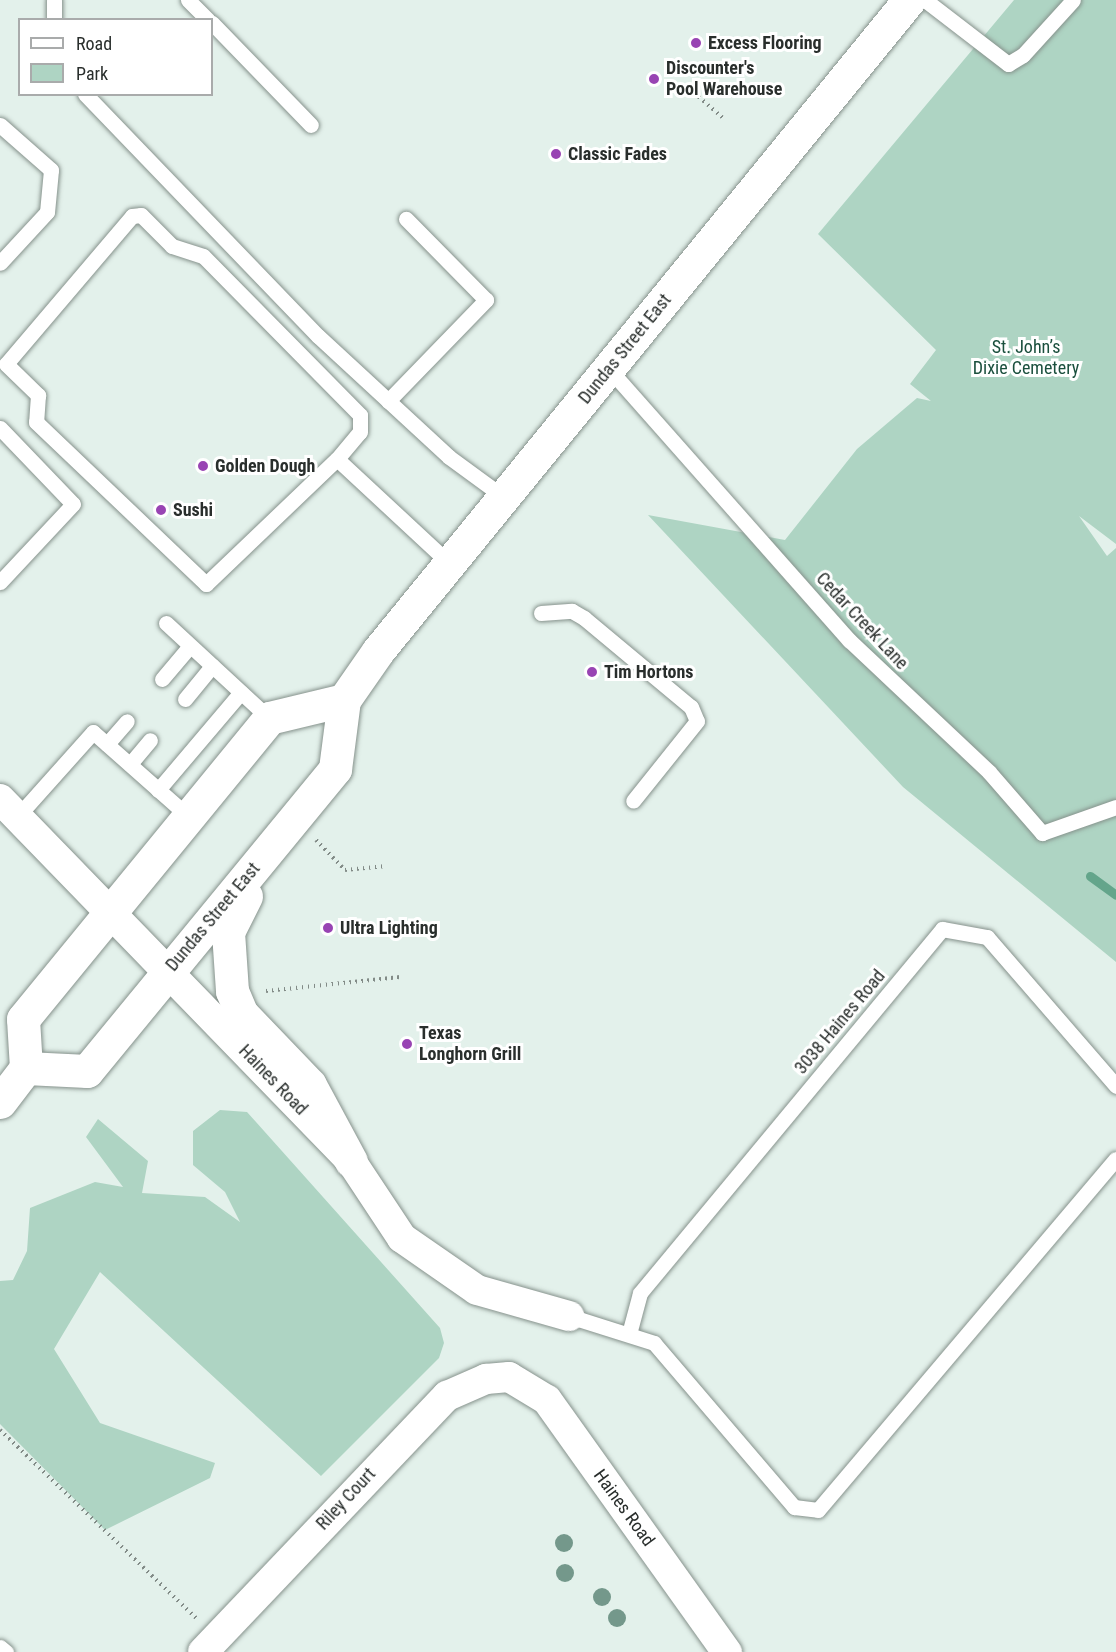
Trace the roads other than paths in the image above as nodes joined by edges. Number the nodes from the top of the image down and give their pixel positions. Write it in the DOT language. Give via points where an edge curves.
graph roads {
  1 [pos="54,0"];
  2 [pos="189,0"];
  3 [pos="909,0"];
  4 [pos="925,0"];
  5 [pos="1073,0"];
  6 [pos="54,18"];
  7 [pos="206,18"];
  8 [pos="213,24"];
  9 [pos="87,96"];
  10 [pos="0,124"];
  11 [pos="311,125"];
  12 [pos="405,219"];
  13 [pos="0,263"];
  14 [pos="3,366"];
  15 [pos="610,370"];
  16 [pos="388,401"];
  17 [pos="0,428"];
  18 [pos="338,459"];
  19 [pos="505,498"];
  20 [pos="450,564"];
  21 [pos="0,582"];
  22 [pos="541,614"];
  23 [pos="166,623"];
  24 [pos="190,646"];
  25 [pos="212,666"];
  26 [pos="162,679"];
  27 [pos="241,692"];
  28 [pos="185,699"];
  29 [pos="344,700"];
  30 [pos="269,718"];
  31 [pos="127,721"];
  32 [pos="150,740"];
  33 [pos="107,744"];
  34 [pos="130,764"];
  35 [pos="158,790"];
  36 [pos="633,801"];
  37 [pos="1116,807"];
  38 [pos="9,808"];
  39 [pos="188,816"];
  40 [pos="276,842"];
  41 [pos="109,912"];
  42 [pos="167,972"];
  43 [pos="26,1068"];
  44 [pos="1116,1086"];
  45 [pos="0,1102"];
  46 [pos="1116,1159"];
  47 [pos="351,1161"];
  48 [pos="569,1316"];
  49 [pos="628,1334"];
  50 [pos="509,1377"];
  51 [pos="210,1645"];
  52 [pos="0,1647"];
  53 [pos="6,1652"];
  54 [pos="727,1652"];
  1 -- 6 [label="lane"];
  2 -- 7 [label="lane"];
  3 -- 15 [label="main road, Dundas Street East"];
  4 -- 5 [label="lane" via="1008,64 1023,55"];
  8 -- 11 [label="lane"];
  9 -- 16 [label="lane"];
  10 -- 13 [label="lane" via="51,170 47,212"];
  12 -- 16 [label="lane" via="486,300"];
  14 -- 18 [label="lane" via="38,395 36,422 206,584"];
  14 -- 18 [label="lane" via="132,216 141,215 172,246 203,256 360,415 360,432"];
  15 -- 19 [label="main road, Dundas Street East"];
  15 -- 37 [label="lane, Cedar Creek Lane" via="849,640 989,772 1042,833"];
  16 -- 19 [label="lane" via="449,458"];
  17 -- 21 [label="lane" via="73,504"];
  18 -- 20 [label="lane"];
  19 -- 20 [label="main road, Dundas Street East"];
  20 -- 29 [label="main road, Dundas Street East"];
  22 -- 36 [label="lane" via="572,610 691,707 697,722"];
  23 -- 24 [label="lane"];
  24 -- 25 [label="lane"];
  24 -- 26 [label="lane"];
  25 -- 27 [label="lane"];
  25 -- 28 [label="lane"];
  27 -- 30 [label="lane"];
  27 -- 35 [label="lane"];
  29 -- 30 [label="main road"];
  29 -- 40 [label="main road, Dundas Street East" via="335,769"];
  30 -- 39 [label="main road"];
  31 -- 33 [label="lane"];
  32 -- 34 [label="lane"];
  33 -- 34 [label="lane"];
  33 -- 38 [label="lane" via="93,732"];
  34 -- 35 [label="lane"];
  35 -- 39 [label="lane"];
  38 -- 41 [label="street, Haines Road"];
  39 -- 41 [label="main road"];
  40 -- 42 [label="main road, Dundas Street East"];
  40 -- 47 [label="main road" via="274,858 238,907 228,932 232,991 242,1014 310,1085"];
  41 -- 42 [label="street, Haines Road"];
  41 -- 43 [label="main road" via="23,1019"];
  42 -- 43 [label="main road, Dundas Street East" via="87,1071"];
  42 -- 47 [label="street, Haines Road"];
  43 -- 45 [label="main road"];
  44 -- 49 [label="lane, 3038 Haines Road" via="987,937 942,929 640,1293"];
  46 -- 49 [label="lane" via="818,1510 794,1507 654,1343"];
  47 -- 48 [label="street, Haines Road" via="402,1238 449,1273 477,1290"];
  48 -- 49 [label="lane"];
  50 -- 51 [label="street, Riley Court" via="486,1379 447,1396"];
  50 -- 54 [label="street, Haines Road" via="547,1400"];
  52 -- 53 [label="lane"];
}
